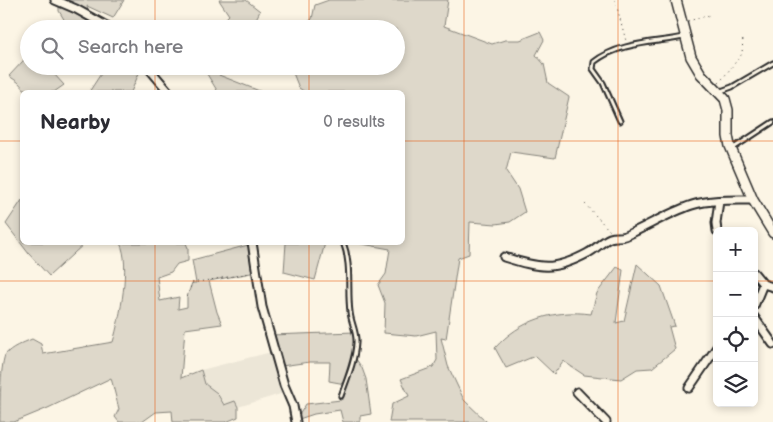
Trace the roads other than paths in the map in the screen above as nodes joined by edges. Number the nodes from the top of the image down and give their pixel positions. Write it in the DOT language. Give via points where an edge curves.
graph roads {
  1 [pos="55,0"];
  2 [pos="676,0"];
  3 [pos="96,20"];
  4 [pos="684,36"];
  5 [pos="773,63"];
  6 [pos="154,75"];
  7 [pos="167,90"];
  8 [pos="717,90"];
  9 [pos="620,121"];
  10 [pos="773,122"];
  11 [pos="731,150"];
  12 [pos="753,200"];
  13 [pos="719,201"];
  14 [pos="717,227"];
  15 [pos="773,232"];
  16 [pos="252,245"];
  17 [pos="344,245"];
  18 [pos="504,257"];
  19 [pos="758,278"];
  20 [pos="763,284"];
  21 [pos="773,287"];
  22 [pos="758,296"];
  23 [pos="755,317"];
  24 [pos="773,344"];
  25 [pos="713,353"];
  26 [pos="689,388"];
  27 [pos="577,392"];
  28 [pos="341,396"];
  29 [pos="296,422"];
  30 [pos="606,422"];
  1 -- 3 [label="street"];
  2 -- 4 [label="street"];
  4 -- 8 [label="street" via="697,68"];
  4 -- 9 [label="lane" via="627,47 594,62 593,66"];
  5 -- 8 [label="lane" via="732,87"];
  6 -- 7 [label="street"];
  8 -- 11 [label="street" via="727,106"];
  10 -- 11 [label="lane"];
  11 -- 12 [label="street"];
  12 -- 13 [label="street"];
  12 -- 15 [label="street"];
  13 -- 14 [label="street"];
  13 -- 18 [label="street" via="692,205 610,238 570,262 548,268"];
  16 -- 29 [label="street" via="262,306"];
  17 -- 28 [label="lane" via="348,262 350,314 356,341"];
  19 -- 20 [label="street"];
  20 -- 21 [label="street"];
  20 -- 22 [label="street"];
  23 -- 24 [label="street"];
  25 -- 26 [label="street"];
  27 -- 30 [label="street"];
}
